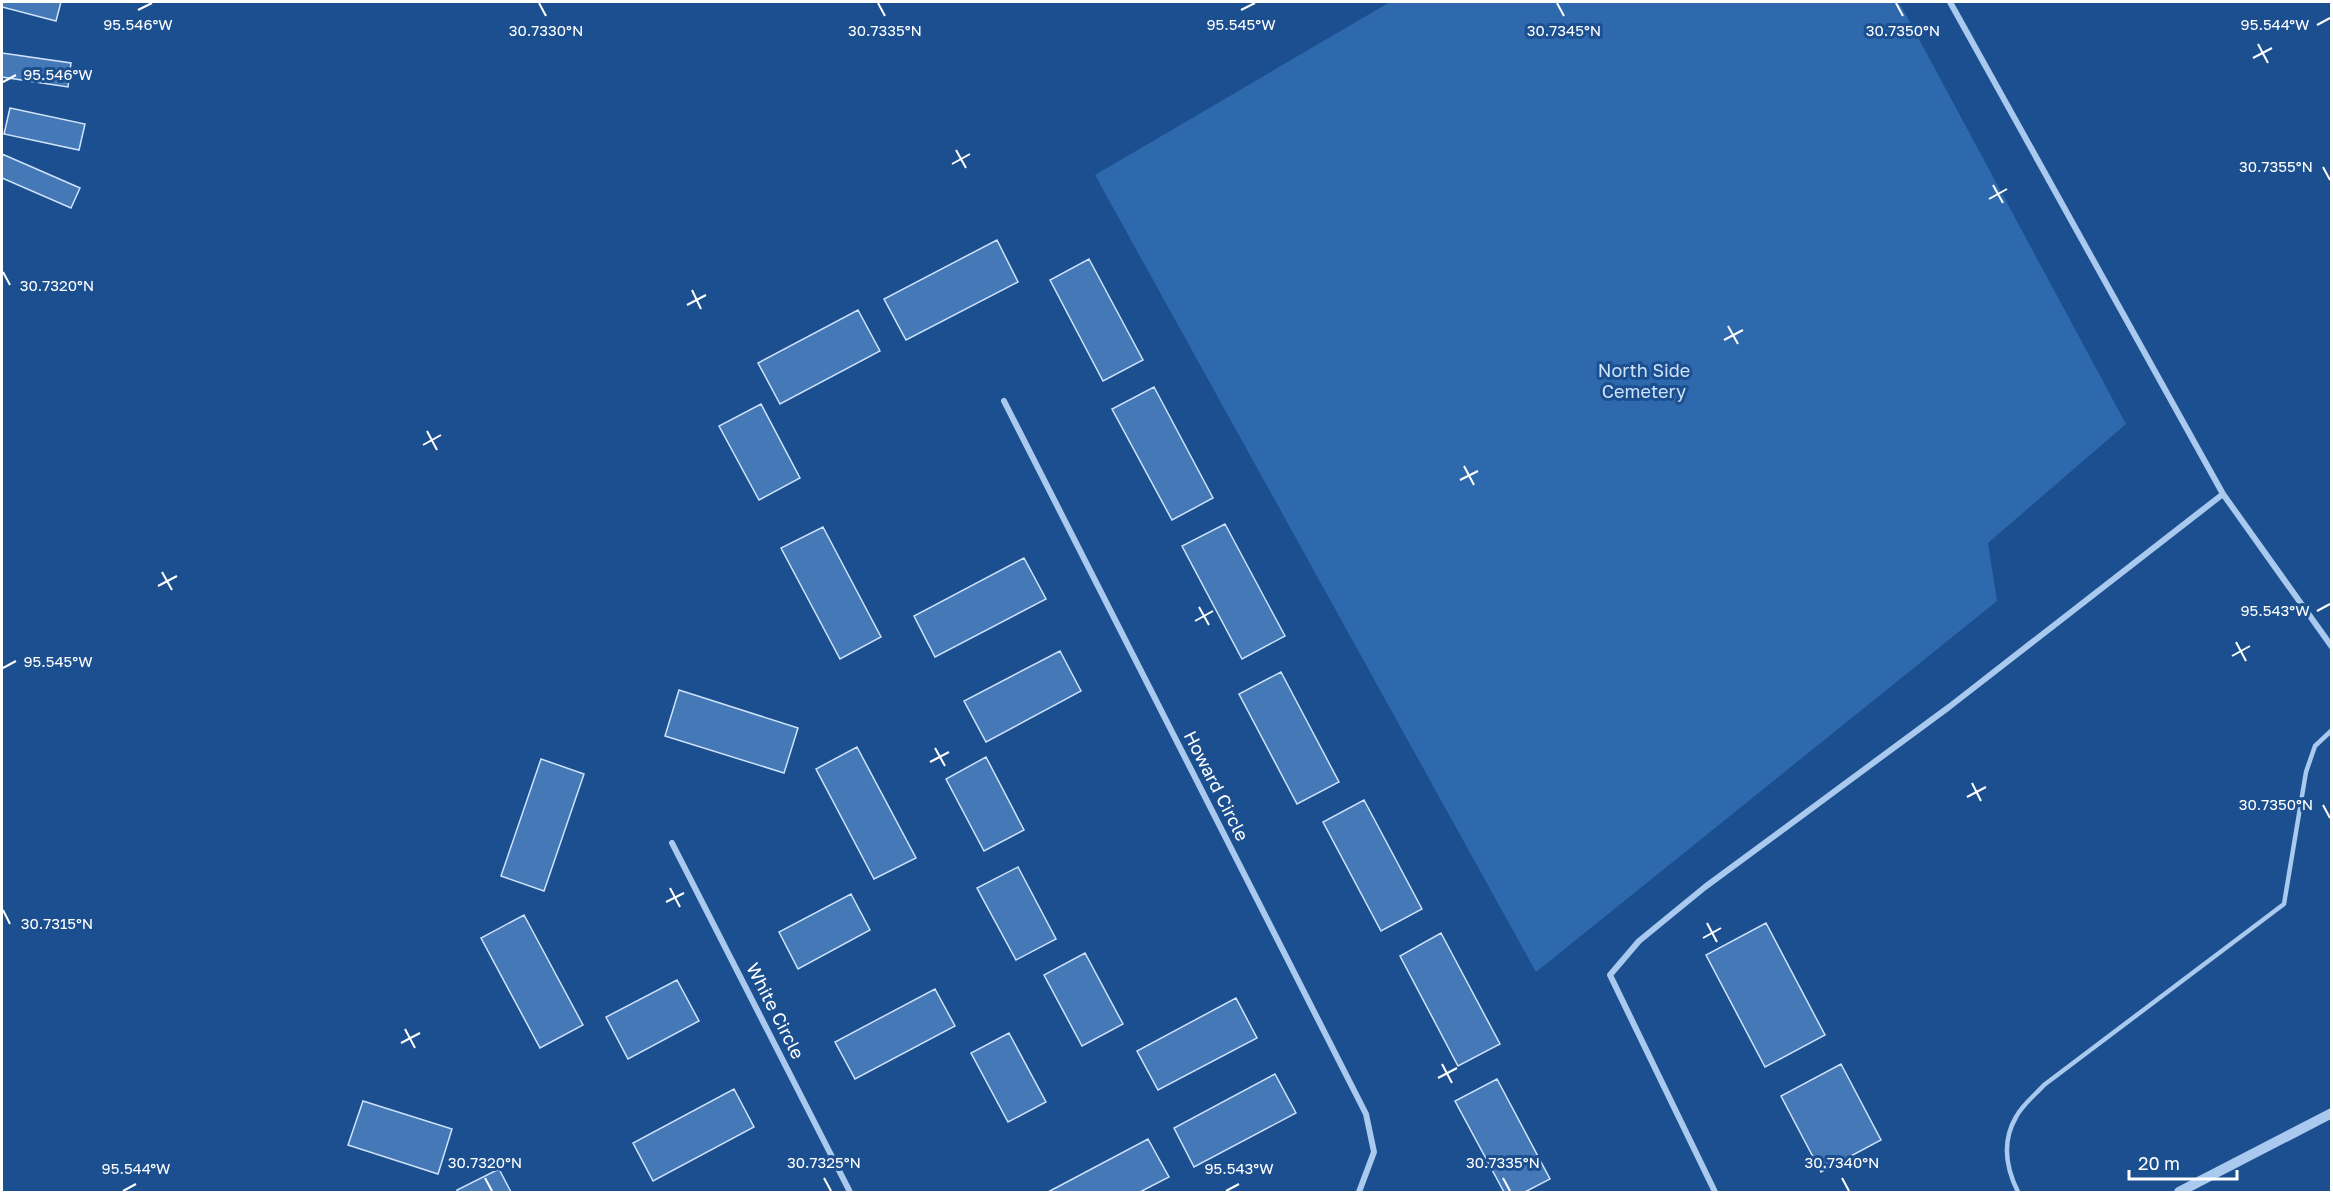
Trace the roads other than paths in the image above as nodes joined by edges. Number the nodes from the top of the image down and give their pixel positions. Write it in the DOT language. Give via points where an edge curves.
graph roads {
  1 [pos="1950,2"];
  2 [pos="1004,401"];
  3 [pos="2223,494"];
  4 [pos="2331,647"];
  5 [pos="2331,730"];
  6 [pos="672,843"];
  7 [pos="2331,1113"];
  8 [pos="850,1192"];
  9 [pos="1361,1192"];
  10 [pos="1715,1192"];
  11 [pos="2018,1192"];
  12 [pos="2179,1192"];
  1 -- 3 [label="street"];
  2 -- 9 [label="street, Howard Circle" via="1366,1114 1374,1152"];
  3 -- 4 [label="street"];
  3 -- 10 [label="street" via="1949,707 1705,887 1639,941 1610,975"];
  5 -- 11 [label="lane" via="2315,746 2306,772 2284,904 2044,1085 2016,1116 2006,1142 2009,1176"];
  6 -- 8 [label="street, White Circle"];
  7 -- 12 [label="street"];
}
